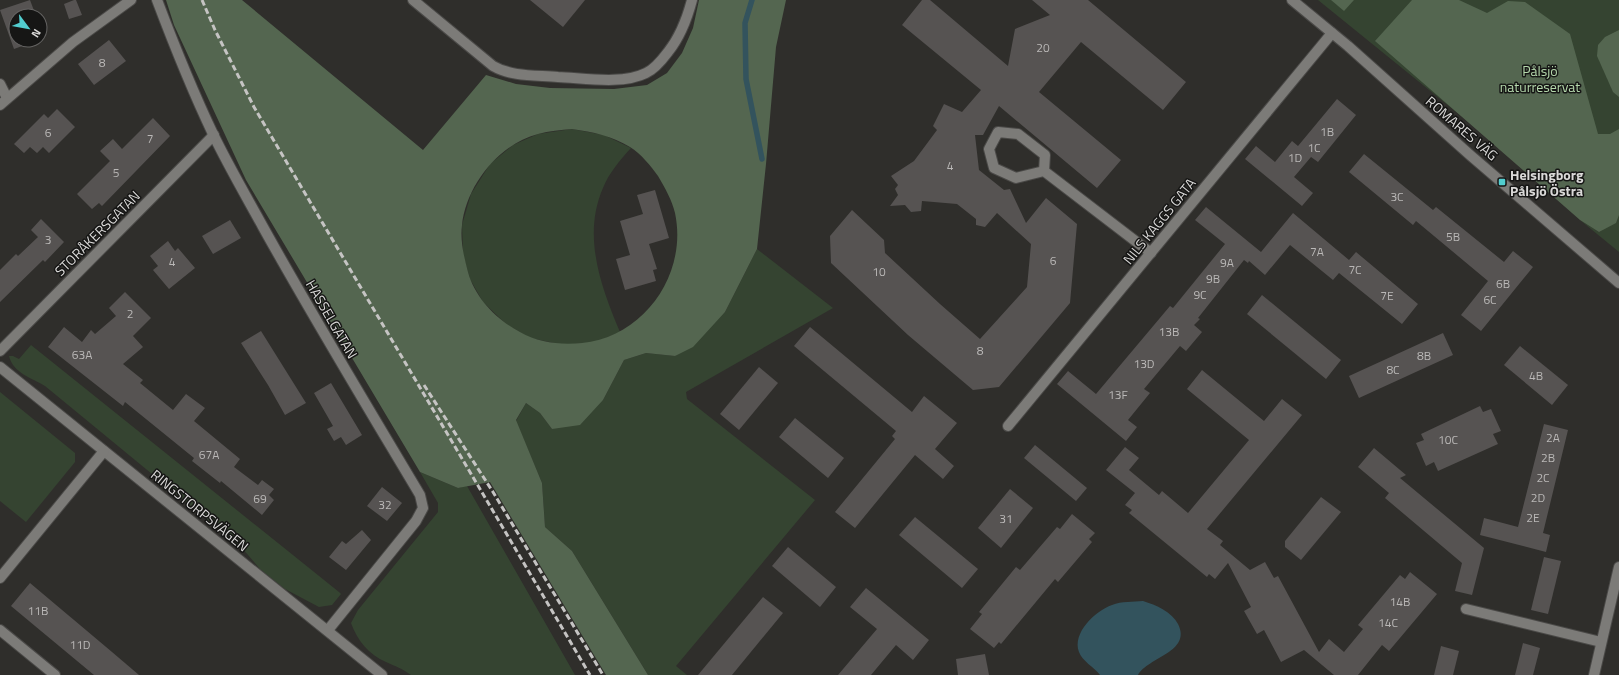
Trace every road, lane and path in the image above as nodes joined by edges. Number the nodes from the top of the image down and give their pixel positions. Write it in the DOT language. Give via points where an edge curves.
graph roads {
  1 [pos="131,0"];
  2 [pos="157,0"];
  3 [pos="413,0"];
  4 [pos="692,0"];
  5 [pos="1292,0"];
  6 [pos="1332,33"];
  7 [pos="0,84"];
  8 [pos="3,101"];
  9 [pos="214,135"];
  10 [pos="1044,172"];
  11 [pos="1151,253"];
  12 [pos="1617,280"];
  13 [pos="0,351"];
  14 [pos="0,367"];
  15 [pos="1008,426"];
  16 [pos="104,451"];
  17 [pos="1619,567"];
  18 [pos="0,578"];
  19 [pos="1466,609"];
  20 [pos="0,630"];
  21 [pos="328,630"];
  22 [pos="1602,642"];
  23 [pos="375,673"];
  24 [pos="54,675"];
  25 [pos="1594,675"];
  1 -- 8 [label="street" via="73,42"];
  2 -- 9 [label="street, HASSELGATAN"];
  3 -- 4 [label="street" via="499,70 517,74 603,79 627,78 646,73 660,63 678,38"];
  5 -- 6 [label="street, ROMARES VÄG"];
  6 -- 11 [label="street, NILS KAGGS GATA"];
  6 -- 12 [label="street, ROMARES VÄG"];
  7 -- 8 [label="street"];
  9 -- 13 [label="street, STORÅKERSGATAN"];
  9 -- 21 [label="street, HASSELGATAN" via="284,264 420,494 423,508 416,521"];
  10 -- 10 [label="street" via="1016,178 994,168 989,149 998,132 1018,134 1045,155"];
  10 -- 11 [label="street"];
  11 -- 15 [label="street, NILS KAGGS GATA"];
  14 -- 16 [label="street, RINGSTORPSVÄGEN"];
  16 -- 18 [label="street"];
  16 -- 21 [label="street, RINGSTORPSVÄGEN"];
  17 -- 22 [label="street"];
  19 -- 22 [label="street"];
  20 -- 24 [label="street"];
  21 -- 23 [label="street, RINGSTORPSVÄGEN"];
  22 -- 25 [label="street"];
}
